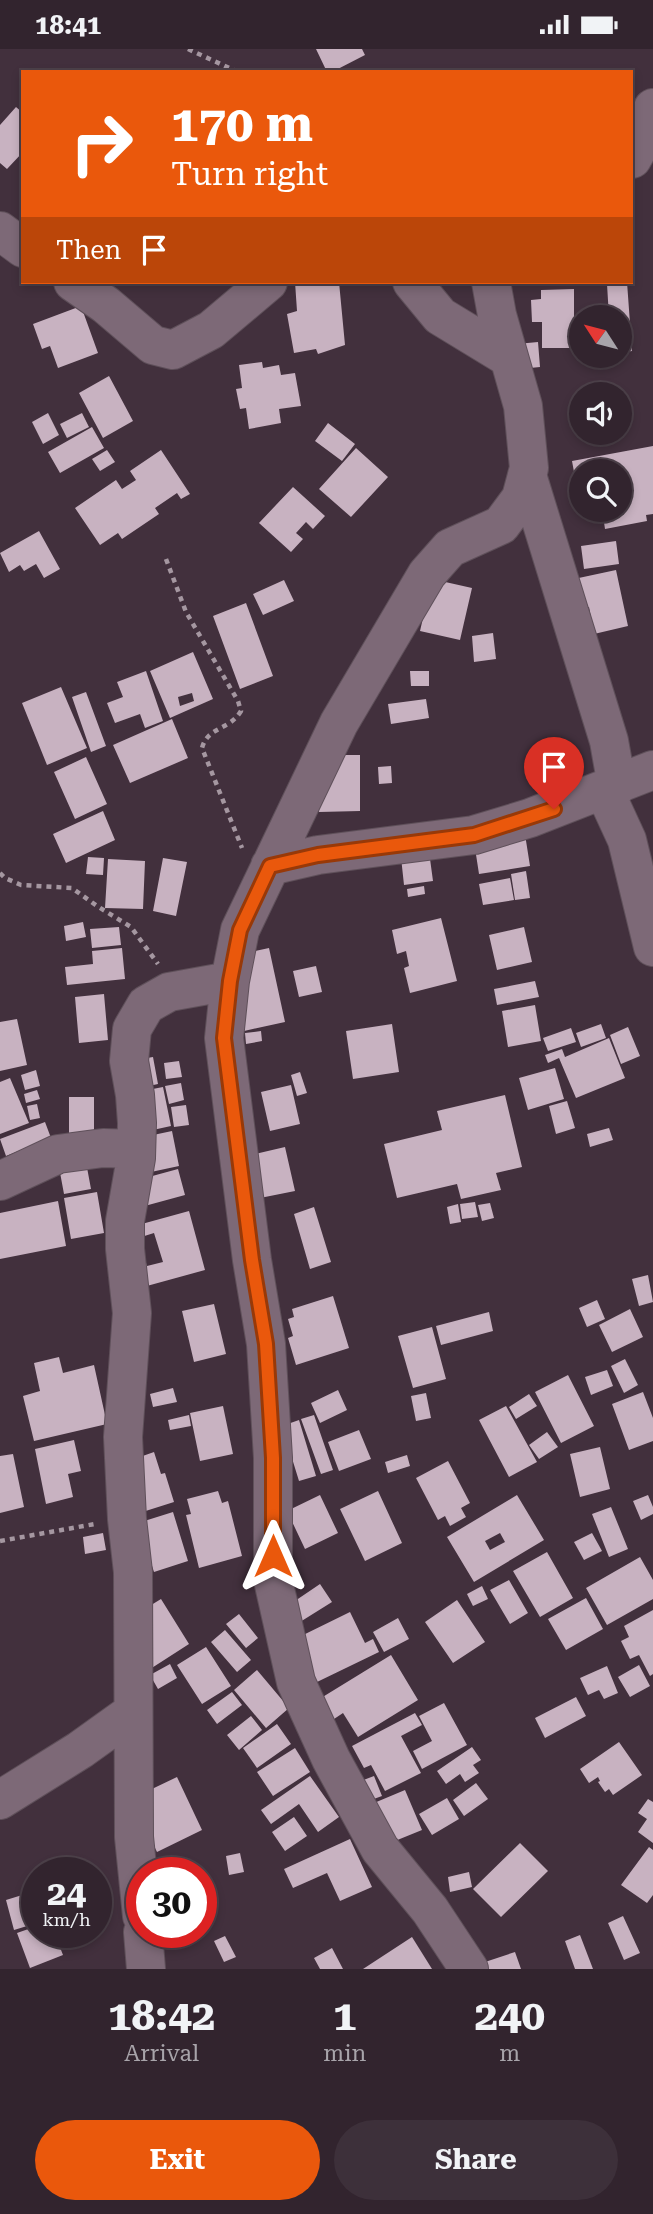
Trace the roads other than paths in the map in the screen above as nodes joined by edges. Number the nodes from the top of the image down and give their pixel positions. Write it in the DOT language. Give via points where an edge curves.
graph roads {
  1 [pos="653,108"];
  2 [pos="633,157"];
  3 [pos="653,160"];
  4 [pos="633,166"];
  5 [pos="0,231"];
  6 [pos="21,247"];
  7 [pos="76,284"];
  8 [pos="266,284"];
  9 [pos="414,284"];
  10 [pos="491,284"];
  11 [pos="509,358"];
  12 [pos="527,475"];
  13 [pos="653,770"];
  14 [pos="610,788"];
  15 [pos="264,879"];
  16 [pos="653,947"];
  17 [pos="230,981"];
  18 [pos="136,1149"];
  19 [pos="0,1181"];
  20 [pos="133,1712"];
  21 [pos="0,1800"];
  22 [pos="136,1857"];
  23 [pos="144,1948"];
  24 [pos="146,1969"];
  25 [pos="469,1969"];
  1 -- 2 [label="street"];
  3 -- 4 [label="street"];
  5 -- 6 [label="street"];
  7 -- 8 [label="street" via="153,345 173,350 211,330"];
  9 -- 11 [label="street" via="439,316"];
  10 -- 11 [label="street"];
  11 -- 12 [label="street" via="523,406"];
  12 -- 14 [label="street" via="609,741"];
  12 -- 15 [label="street" via="521,498 501,525 450,548 427,574 339,723"];
  13 -- 14 [label="street"];
  14 -- 15 [label="street" via="474,835 318,855"];
  14 -- 16 [label="street"];
  15 -- 17 [label="street" via="240,930"];
  17 -- 18 [label="street" via="176,991 146,1005 132,1029 129,1061"];
  17 -- 25 [label="street" via="224,1038 266,1344 273,1458 273,1580 296,1682 380,1849 430,1910"];
  18 -- 19 [label="street" via="58,1154"];
  18 -- 20 [label="street" via="125,1221 132,1313 123,1437 133,1571"];
  20 -- 21 [label="street"];
  20 -- 22 [label="street"];
  23 -- 24 [label="street"];
}
